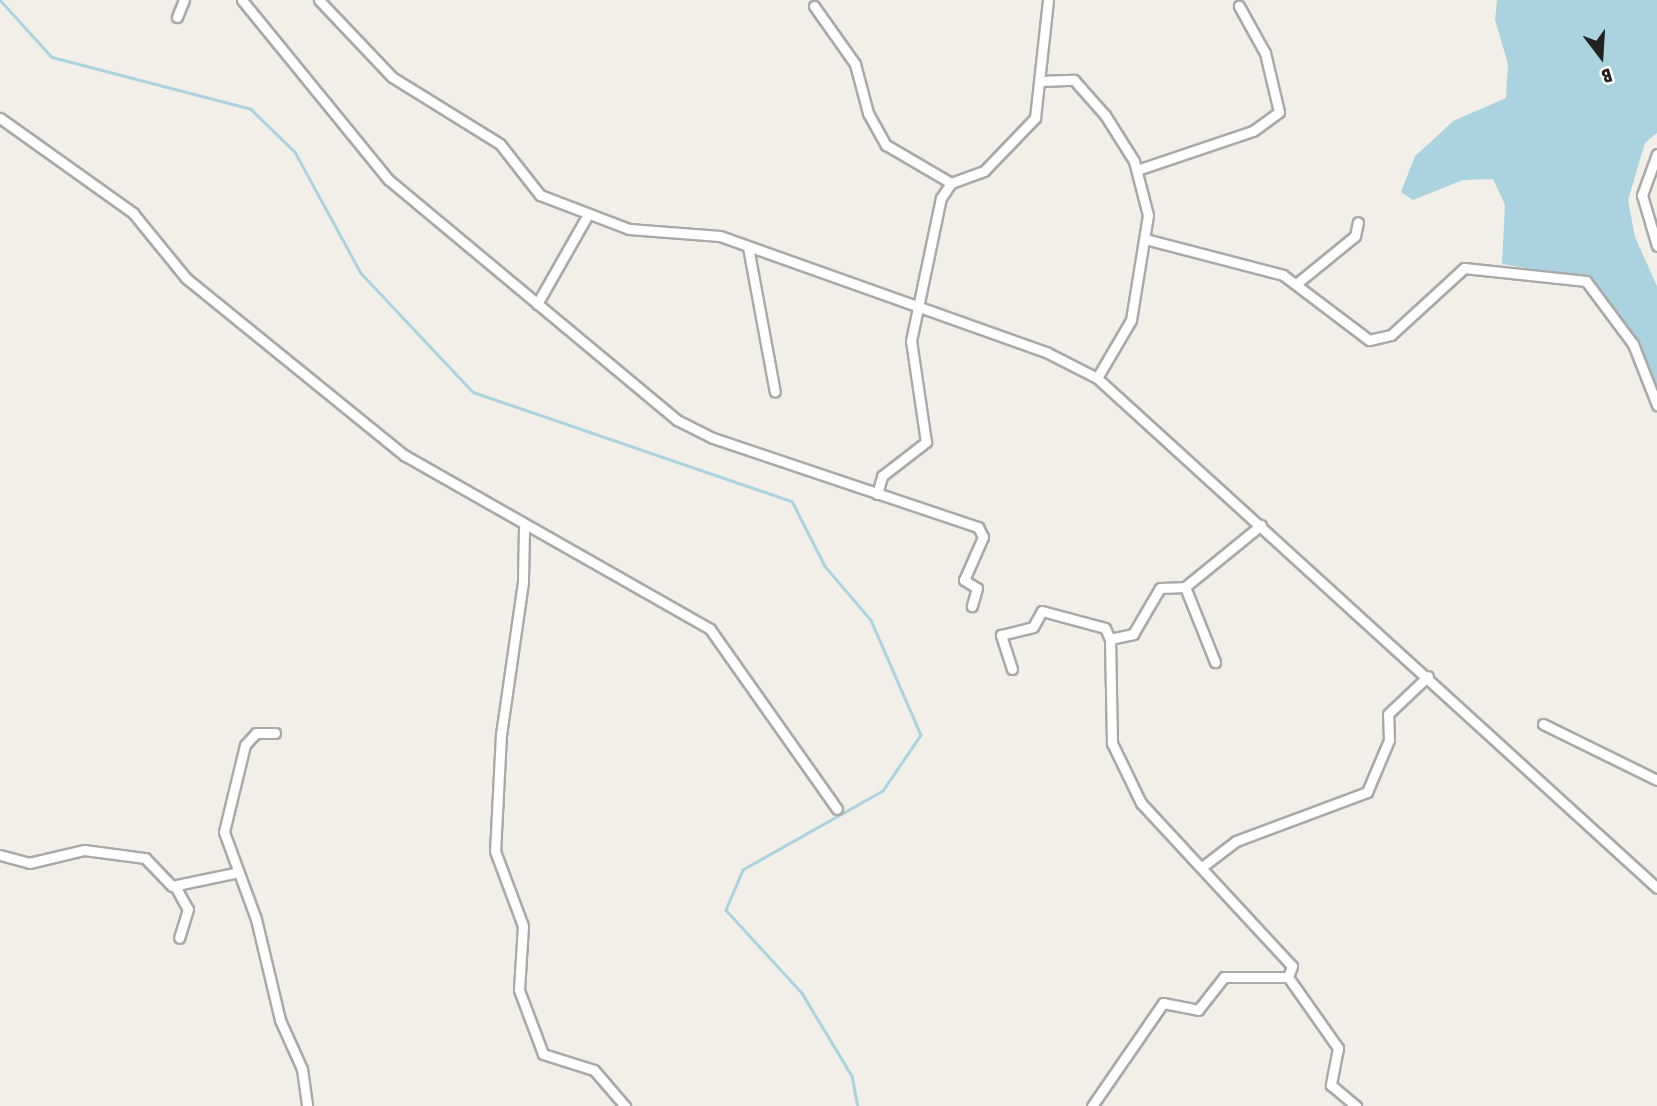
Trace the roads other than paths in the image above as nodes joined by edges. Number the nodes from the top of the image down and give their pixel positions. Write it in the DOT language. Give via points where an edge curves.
graph roads {
  1 [pos="184,0"];
  2 [pos="242,0"];
  3 [pos="319,0"];
  4 [pos="1048,0"];
  5 [pos="814,6"];
  6 [pos="1239,6"];
  7 [pos="177,17"];
  8 [pos="1040,81"];
  9 [pos="0,118"];
  10 [pos="1657,154"];
  11 [pos="1137,170"];
  12 [pos="951,183"];
  13 [pos="587,216"];
  14 [pos="1358,222"];
  15 [pos="1149,240"];
  16 [pos="1657,246"];
  17 [pos="748,247"];
  18 [pos="1296,284"];
  19 [pos="537,304"];
  20 [pos="918,308"];
  21 [pos="1097,378"];
  22 [pos="775,392"];
  23 [pos="1657,405"];
  24 [pos="877,494"];
  25 [pos="1261,525"];
  26 [pos="524,528"];
  27 [pos="1185,587"];
  28 [pos="972,606"];
  29 [pos="1111,639"];
  30 [pos="1215,662"];
  31 [pos="1012,669"];
  32 [pos="1428,676"];
  33 [pos="1543,724"];
  34 [pos="275,733"];
  35 [pos="1657,780"];
  36 [pos="837,810"];
  37 [pos="0,855"];
  38 [pos="1202,867"];
  39 [pos="234,873"];
  40 [pos="175,886"];
  41 [pos="1657,888"];
  42 [pos="179,938"];
  43 [pos="1288,977"];
  44 [pos="307,1106"];
  45 [pos="625,1106"];
  46 [pos="1092,1106"];
  47 [pos="1356,1106"];
  1 -- 7 [label="street"];
  2 -- 19 [label="street" via="389,180"];
  3 -- 13 [label="street" via="392,77 500,144 540,195"];
  4 -- 8 [label="street"];
  5 -- 12 [label="street" via="855,64 868,113 886,145"];
  6 -- 11 [label="street" via="1265,53 1279,112 1253,131"];
  8 -- 11 [label="street" via="1066,79 1080,86"];
  8 -- 12 [label="street" via="1028,127 984,171"];
  9 -- 26 [label="street" via="133,213 192,283 396,449"];
  10 -- 16 [label="street" via="1642,195"];
  11 -- 15 [label="street"];
  12 -- 20 [label="street" via="941,198"];
  13 -- 17 [label="street" via="640,232 715,235"];
  13 -- 19 [label="street"];
  14 -- 18 [label="street" via="1355,236"];
  15 -- 18 [label="street" via="1276,272"];
  15 -- 21 [label="street" via="1127,332"];
  17 -- 20 [label="street"];
  17 -- 22 [label="street"];
  18 -- 23 [label="street" via="1359,337 1374,341 1399,328 1464,268 1586,281 1633,344"];
  19 -- 24 [label="street" via="692,429"];
  20 -- 21 [label="street" via="1048,353"];
  20 -- 24 [label="street" via="911,341 926,442 882,476"];
  21 -- 25 [label="street"];
  24 -- 28 [label="street" via="978,527 983,537 964,580 977,587"];
  25 -- 27 [label="street"];
  25 -- 32 [label="street"];
  26 -- 36 [label="street" via="710,629"];
  26 -- 45 [label="street" via="523,582 502,720 495,851 523,926 519,990 543,1054 594,1070"];
  27 -- 29 [label="street" via="1163,585 1140,627"];
  27 -- 30 [label="street"];
  29 -- 31 [label="street" via="1105,628 1042,611 1033,627 1001,635"];
  29 -- 38 [label="street" via="1115,755 1148,812"];
  32 -- 38 [label="street" via="1388,714 1389,740 1367,792 1236,841"];
  32 -- 41 [label="street"];
  33 -- 35 [label="street"];
  34 -- 39 [label="street" via="256,733 246,745 225,821"];
  37 -- 40 [label="street" via="29,863 84,850 145,858"];
  38 -- 43 [label="street" via="1290,963"];
  39 -- 40 [label="street"];
  39 -- 44 [label="street" via="256,919"];
  40 -- 42 [label="street" via="188,909"];
  43 -- 46 [label="street" via="1228,975 1198,1010 1163,1003"];
  43 -- 47 [label="street" via="1338,1048 1331,1084"];
}
